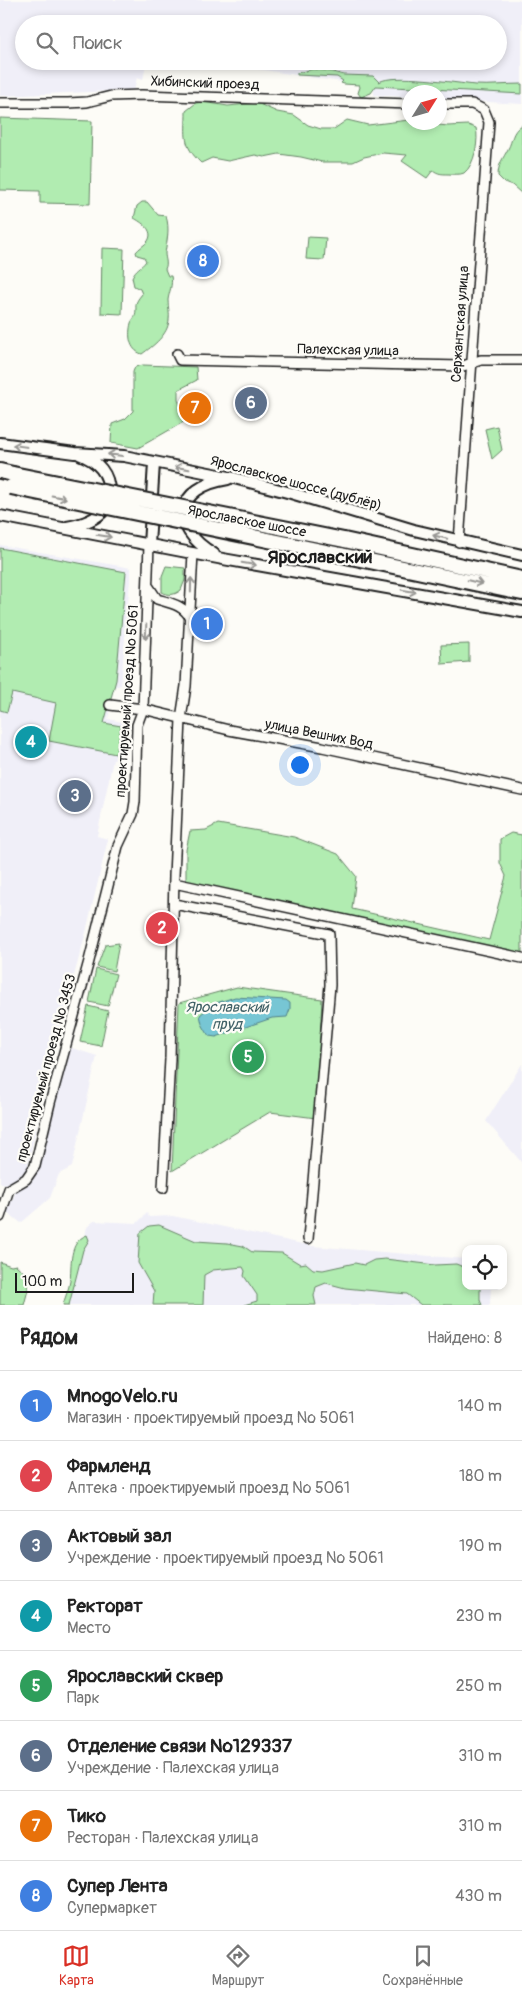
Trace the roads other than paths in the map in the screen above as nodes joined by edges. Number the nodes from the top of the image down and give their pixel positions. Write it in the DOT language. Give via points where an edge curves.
graph roads {
  1 [pos="0,103"];
  2 [pos="402,104"];
  3 [pos="447,104"];
  4 [pos="177,354"];
  5 [pos="522,360"];
  6 [pos="471,363"];
  7 [pos="0,443"];
  8 [pos="75,453"];
  9 [pos="154,463"];
  10 [pos="7,472"];
  11 [pos="234,478"];
  12 [pos="5,486"];
  13 [pos="0,516"];
  14 [pos="58,528"];
  15 [pos="459,542"];
  16 [pos="149,545"];
  17 [pos="193,553"];
  18 [pos="522,555"];
  19 [pos="223,559"];
  20 [pos="522,579"];
  21 [pos="148,583"];
  22 [pos="522,593"];
  23 [pos="522,612"];
  24 [pos="190,618"];
  25 [pos="110,705"];
  26 [pos="144,709"];
  27 [pos="181,719"];
  28 [pos="522,790"];
  29 [pos="174,883"];
  30 [pos="174,904"];
  31 [pos="101,913"];
  32 [pos="522,958"];
  33 [pos="163,1188"];
  34 [pos="0,1217"];
  35 [pos="308,1239"];
  1 -- 2 [label="street, Хибинский проезд" via="87,102 111,96 142,95"];
  3 -- 6 [label="street, Сержантская улица" via="472,104 484,110 489,122"];
  4 -- 6 [label="street, Палехская улица" via="180,360 205,361 463,366"];
  5 -- 6 [label="street, Палехская улица"];
  6 -- 15 [label="street, Сержантская улица"];
  8 -- 7 [label="street, Ярославское шоссе (дублёр), one-way"];
  9 -- 8 [label="street, Ярославское шоссе (дублёр), one-way" via="124,456"];
  8 -- 14 [label="street" via="95,462 103,470 109,487 108,501 105,509 92,519"];
  11 -- 9 [label="street, Ярославское шоссе (дублёр), one-way"];
  9 -- 16 [label="street"];
  10 -- 20 [label="main road, Ярославское шоссе, bridge"];
  15 -- 11 [label="street, Ярославское шоссе (дублёр), one-way"];
  11 -- 19 [label="street" via="202,487 192,495 182,516 185,527 199,544"];
  12 -- 22 [label="main road, Ярославское шоссе, one-way, bridge"];
  13 -- 14 [label="street"];
  14 -- 16 [label="street, one-way"];
  15 -- 18 [label="street, Ярославское шоссе (дублёр)"];
  16 -- 17 [label="street"];
  16 -- 21 [label="street, проектируемый проезд № 5061"];
  17 -- 19 [label="street"];
  24 -- 17 [label="street, one-way"];
  19 -- 23 [label="street, one-way"];
  21 -- 24 [label="street" via="157,599 180,607"];
  21 -- 26 [label="street, проектируемый проезд № 5061, one-way"];
  24 -- 27 [label="street"];
  25 -- 26 [label="street, улица Вешних Вод"];
  26 -- 27 [label="street, улица Вешних Вод"];
  26 -- 31 [label="street, проектируемый проезд № 5061" via="137,725 133,814 118,846"];
  27 -- 28 [label="street, улица Вешних Вод"];
  27 -- 29 [label="street"];
  29 -- 30 [label="street"];
  29 -- 32 [label="street"];
  30 -- 33 [label="street"];
  30 -- 35 [label="street" via="329,934 330,994"];
  31 -- 34 [label="street, проектируемый проезд № 3453" via="35,1166 26,1178 9,1189"];
}
